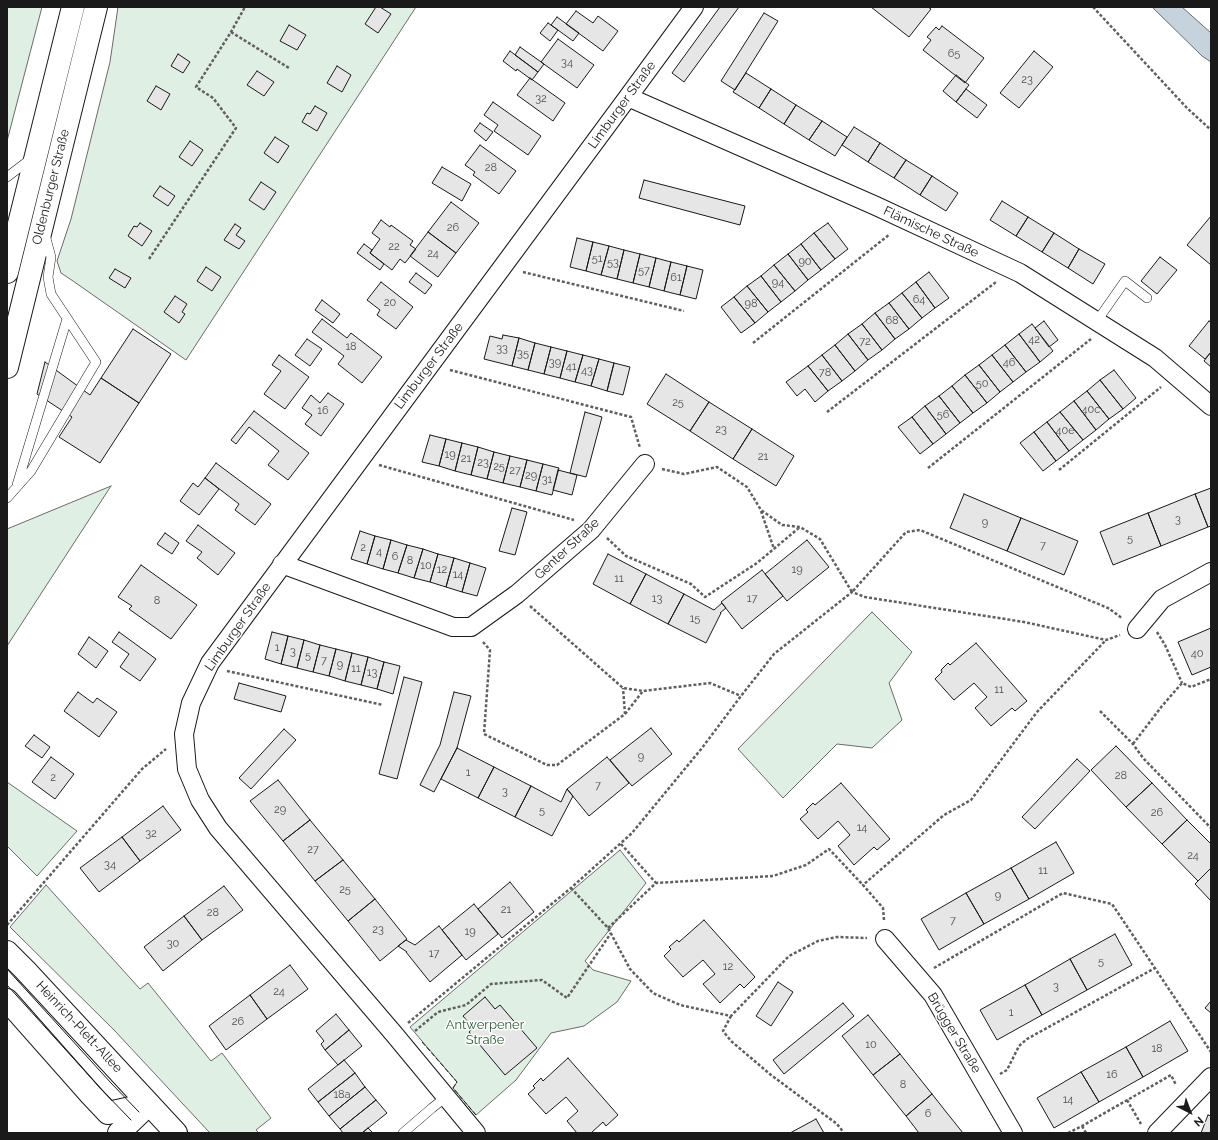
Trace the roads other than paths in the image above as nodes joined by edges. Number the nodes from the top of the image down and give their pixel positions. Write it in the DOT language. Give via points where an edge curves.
graph roads {
  1 [pos="73,7"];
  2 [pos="96,7"];
  3 [pos="694,7"];
  4 [pos="628,97"];
  5 [pos="36,154"];
  6 [pos="7,177"];
  7 [pos="42,226"];
  8 [pos="7,272"];
  9 [pos="1147,298"];
  10 [pos="67,319"];
  11 [pos="1099,323"];
  12 [pos="7,367"];
  13 [pos="1211,406"];
  14 [pos="645,464"];
  15 [pos="16,488"];
  16 [pos="7,498"];
  17 [pos="282,564"];
  18 [pos="1211,572"];
  19 [pos="1143,623"];
  20 [pos="885,939"];
  21 [pos="7,952"];
  22 [pos="7,1000"];
  23 [pos="1211,1077"];
  24 [pos="446,1097"];
  25 [pos="149,1104"];
  26 [pos="1150,1130"];
  27 [pos="119,1133"];
  28 [pos="176,1133"];
  29 [pos="403,1133"];
  30 [pos="476,1133"];
  31 [pos="1013,1133"];
  1 -- 5 [label="main road, Oldenburger Straße"];
  2 -- 7 [label="main road, Oldenburger Straße"];
  3 -- 4 [label="street, Limburger Straße"];
  4 -- 11 [label="street, Flämische Straße" via="1020,273"];
  4 -- 17 [label="street, Limburger Straße"];
  5 -- 6 [label="lane"];
  5 -- 8 [label="main road, Oldenburger Straße"];
  7 -- 10 [label="lane" via="51,257 48,277 51,294"];
  7 -- 12 [label="main road, Oldenburger Straße"];
  9 -- 11 [label="lane" via="1125,281"];
  10 -- 15 [label="lane"];
  10 -- 15 [label="lane" via="96,362 31,471"];
  11 -- 13 [label="street, Flämische Straße" via="1155,358"];
  14 -- 17 [label="street, Genter Straße" via="594,526 517,594 470,627 453,627"];
  15 -- 16 [label="lane"];
  17 -- 24 [label="street, Limburger Straße" via="210,663 191,703 184,734 187,769 200,800 218,828"];
  18 -- 19 [label="street" via="1162,598"];
  20 -- 31 [label="street, Brügger Straße" via="933,995"];
  21 -- 25 [label="main road, Heinrich-Plett-Allee"];
  22 -- 25 [label="main road" via="108,1113"];
  23 -- 26 [label="street" via="1186,1103"];
  24 -- 29 [label="lane"];
  24 -- 30 [label="street"];
  25 -- 27 [label="main road"];
  25 -- 28 [label="main road, Heinrich-Plett-Allee"];
}
